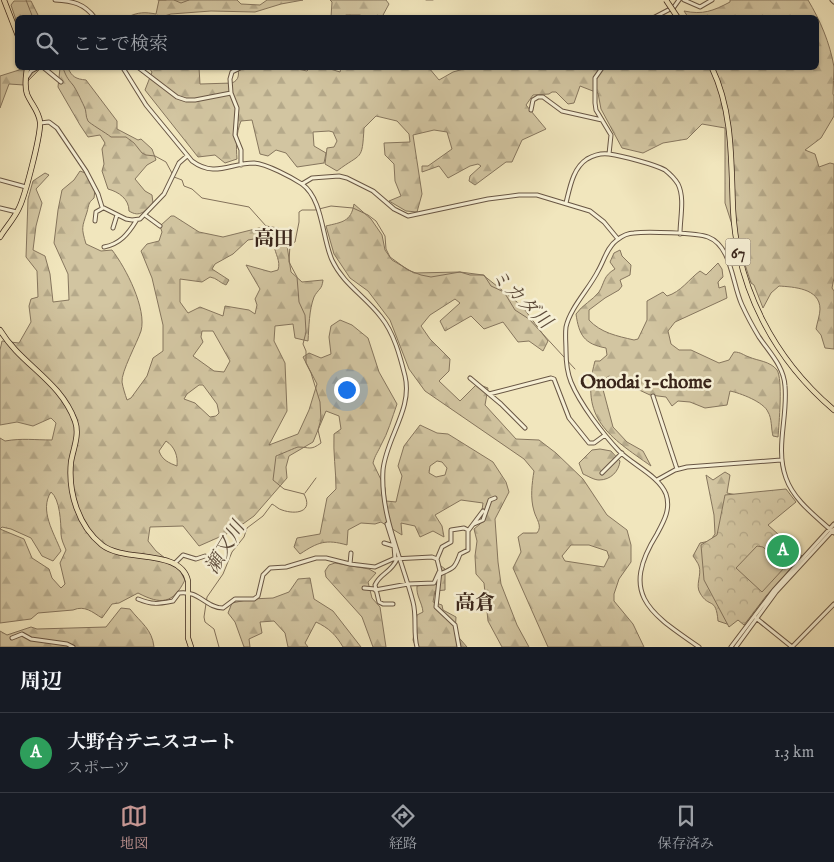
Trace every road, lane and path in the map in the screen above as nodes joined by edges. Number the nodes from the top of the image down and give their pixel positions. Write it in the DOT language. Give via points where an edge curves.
graph roads {
  1 [pos="4,0"];
  2 [pos="55,0"];
  3 [pos="60,0"];
  4 [pos="666,0"];
  5 [pos="679,0"];
  6 [pos="684,0"];
  7 [pos="712,0"];
  8 [pos="93,15"];
  9 [pos="659,15"];
  10 [pos="676,15"];
  11 [pos="15,28"];
  12 [pos="27,70"];
  13 [pos="33,70"];
  14 [pos="46,70"];
  15 [pos="124,70"];
  16 [pos="141,70"];
  17 [pos="234,70"];
  18 [pos="601,70"];
  19 [pos="713,70"];
  20 [pos="25,82"];
  21 [pos="61,82"];
  22 [pos="231,93"];
  23 [pos="531,110"];
  24 [pos="602,120"];
  25 [pos="40,123"];
  26 [pos="609,154"];
  27 [pos="187,156"];
  28 [pos="242,164"];
  29 [pos="0,180"];
  30 [pos="302,184"];
  31 [pos="26,187"];
  32 [pos="566,203"];
  33 [pos="0,208"];
  34 [pos="104,208"];
  35 [pos="17,212"];
  36 [pos="117,215"];
  37 [pos="145,215"];
  38 [pos="136,220"];
  39 [pos="95,221"];
  40 [pos="160,226"];
  41 [pos="112,228"];
  42 [pos="680,234"];
  43 [pos="0,237"];
  44 [pos="618,239"];
  45 [pos="104,247"];
  46 [pos="0,330"];
  47 [pos="470,378"];
  48 [pos="489,394"];
  49 [pos="653,396"];
  50 [pos="834,410"];
  51 [pos="526,428"];
  52 [pos="605,435"];
  53 [pos="622,453"];
  54 [pos="781,460"];
  55 [pos="677,469"];
  56 [pos="602,473"];
  57 [pos="657,480"];
  58 [pos="496,498"];
  59 [pos="483,512"];
  60 [pos="387,524"];
  61 [pos="474,524"];
  62 [pos="834,524"];
  63 [pos="468,531"];
  64 [pos="832,531"];
  65 [pos="384,543"];
  66 [pos="394,546"];
  67 [pos="351,553"];
  68 [pos="205,556"];
  69 [pos="397,559"];
  70 [pos="437,559"];
  71 [pos="175,563"];
  72 [pos="350,564"];
  73 [pos="440,572"];
  74 [pos="408,584"];
  75 [pos="364,588"];
  76 [pos="375,590"];
  77 [pos="188,591"];
  78 [pos="138,599"];
  79 [pos="392,604"];
  80 [pos="834,604"];
  81 [pos="756,618"];
  82 [pos="12,638"];
  83 [pos="73,647"];
  84 [pos="191,647"];
  85 [pos="417,647"];
  86 [pos="460,647"];
  87 [pos="699,647"];
  88 [pos="731,647"];
  89 [pos="736,647"];
  90 [pos="792,647"];
  1 -- 11 [label="main road"];
  2 -- 3 [label="street"];
  3 -- 8 [label="street" via="80,4"];
  4 -- 10 [label="main road, bridge"];
  5 -- 9 [label="street" via="674,7"];
  6 -- 7 [label="street" via="700,7"];
  12 -- 20 [label="main road"];
  13 -- 20 [label="street"];
  14 -- 21 [label="street"];
  15 -- 27 [label="street" via="143,101"];
  16 -- 22 [label="street" via="186,100"];
  17 -- 22 [label="street" via="230,77"];
  18 -- 24 [label="street" via="595,83 596,110"];
  19 -- 50 [label="main road, 67" via="728,115 735,234 749,288 762,320 782,354"];
  20 -- 25 [label="main road"];
  22 -- 28 [label="street" via="237,108 235,135"];
  23 -- 24 [label="street" via="533,100 543,97 562,111"];
  24 -- 26 [label="street" via="611,135"];
  25 -- 31 [label="main road"];
  25 -- 34 [label="street" via="49,122 57,128 86,171"];
  26 -- 32 [label="street" via="598,154 580,165"];
  26 -- 42 [label="street" via="659,168 674,179 681,194"];
  27 -- 28 [label="street" via="198,166 211,170"];
  27 -- 37 [label="street" via="164,194"];
  28 -- 30 [label="street" via="262,165"];
  29 -- 31 [label="street"];
  30 -- 32 [label="street" via="312,178 347,178 373,191 408,216 519,195 537,195"];
  30 -- 69 [label="street" via="316,201 333,263 346,282 388,327 404,374 406,400 385,456 383,484"];
  31 -- 35 [label="main road"];
  32 -- 44 [label="street" via="598,216"];
  33 -- 35 [label="street"];
  34 -- 36 [label="street"];
  34 -- 39 [label="street" via="96,212"];
  35 -- 43 [label="main road"];
  36 -- 38 [label="street"];
  36 -- 41 [label="street"];
  37 -- 38 [label="street"];
  37 -- 40 [label="street"];
  38 -- 45 [label="street" via="122,239"];
  42 -- 44 [label="street" via="634,233"];
  42 -- 54 [label="street" via="704,235 717,241 724,250 742,305 782,370 785,396"];
  44 -- 52 [label="street" via="571,314 566,331 566,363 570,380"];
  46 -- 71 [label="main road" via="61,394 71,412 76,430 71,470 73,495 88,531 113,551"];
  47 -- 48 [label="street"];
  48 -- 51 [label="street"];
  48 -- 52 [label="street" via="554,379 569,418 589,442 594,443"];
  49 -- 55 [label="street"];
  52 -- 53 [label="street"];
  53 -- 56 [label="street"];
  53 -- 57 [label="street"];
  54 -- 55 [label="street"];
  54 -- 64 [label="street" via="794,494"];
  55 -- 57 [label="street"];
  57 -- 87 [label="street" via="666,497 667,512 642,561 642,593 656,616"];
  58 -- 61 [label="street" via="490,500 483,520"];
  59 -- 61 [label="street"];
  60 -- 66 [label="street"];
  61 -- 63 [label="street"];
  62 -- 64 [label="street"];
  63 -- 70 [label="street" via="464,528 451,530 451,542 442,547"];
  63 -- 73 [label="street" via="468,550 460,554 452,569"];
  64 -- 81 [label="street"];
  64 -- 88 [label="street" via="774,590"];
  65 -- 66 [label="street"];
  66 -- 69 [label="street"];
  67 -- 72 [label="street"];
  68 -- 71 [label="street" via="196,559 183,556"];
  69 -- 70 [label="street"];
  69 -- 72 [label="street" via="375,567"];
  69 -- 74 [label="street"];
  69 -- 76 [label="street" via="391,570 375,582"];
  70 -- 73 [label="street"];
  71 -- 77 [label="main road" via="185,573"];
  72 -- 77 [label="street" via="316,558 270,568 263,575 258,596 235,599 223,608 215,607"];
  73 -- 74 [label="street" via="434,583"];
  73 -- 86 [label="street" via="436,607 454,626"];
  74 -- 76 [label="street"];
  74 -- 85 [label="street" via="414,604"];
  75 -- 76 [label="street"];
  76 -- 79 [label="street" via="380,604"];
  77 -- 78 [label="street" via="179,592 173,601 150,604"];
  77 -- 84 [label="main road" via="188,638"];
  80 -- 90 [label="street"];
  81 -- 89 [label="street"];
  81 -- 90 [label="street"];
  82 -- 83 [label="street" via="22,634"];
}
